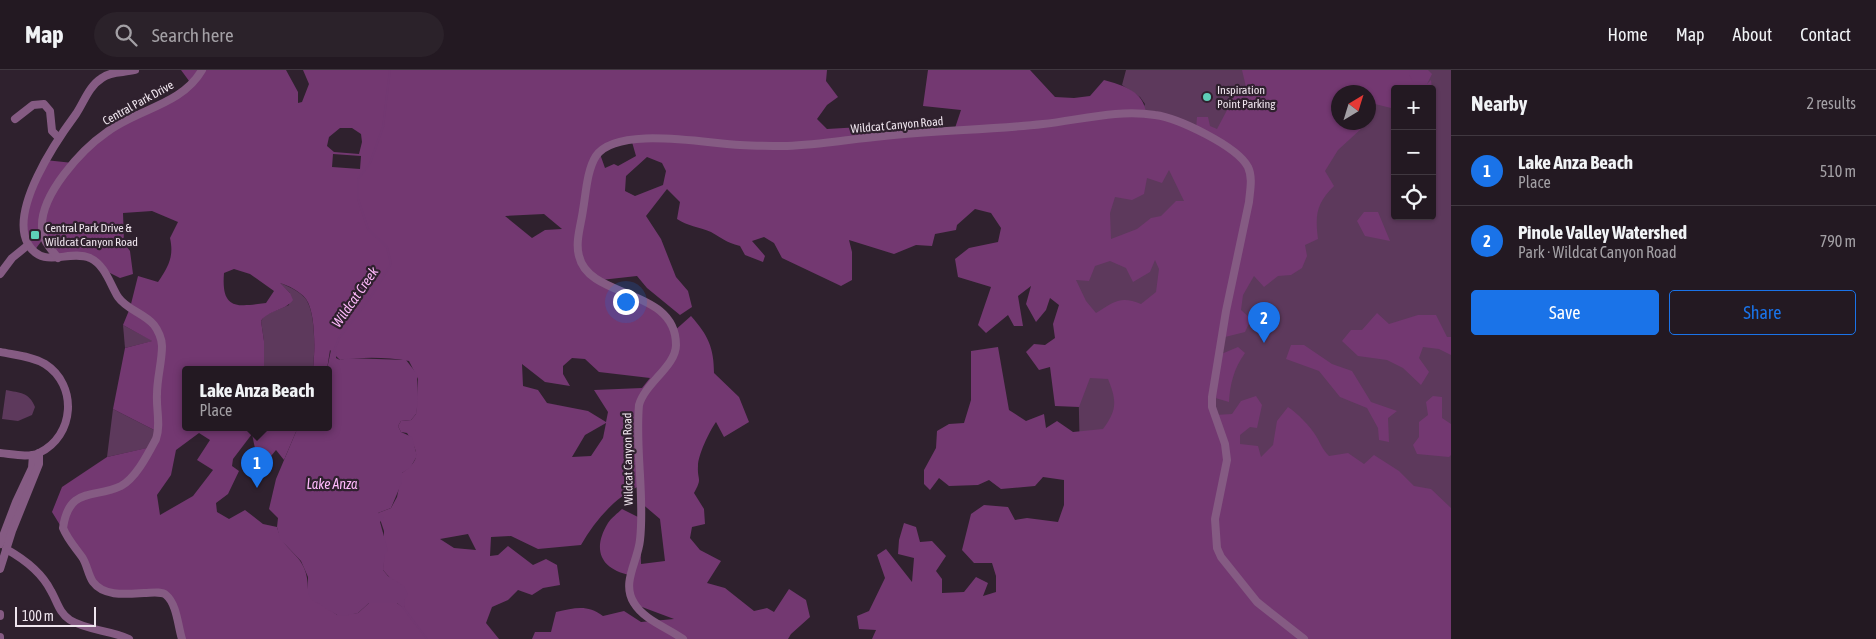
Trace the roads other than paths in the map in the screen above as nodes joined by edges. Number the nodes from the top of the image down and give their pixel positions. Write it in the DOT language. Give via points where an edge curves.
graph roads {
  1 [pos="135,70"];
  2 [pos="202,70"];
  3 [pos="15,119"];
  4 [pos="58,137"];
  5 [pos="44,239"];
  6 [pos="31,248"];
  7 [pos="58,258"];
  8 [pos="0,274"];
  9 [pos="0,352"];
  10 [pos="0,453"];
  11 [pos="36,454"];
  12 [pos="3,547"];
  13 [pos="0,569"];
  14 [pos="129,639"];
  15 [pos="182,639"];
  16 [pos="683,639"];
  17 [pos="1304,639"];
  1 -- 4 [label="street" via="102,77"];
  2 -- 5 [label="street, Central Park Drive" via="192,85 107,132 73,163 46,205 42,220"];
  3 -- 4 [label="street" via="33,105 44,104 50,111 52,131"];
  4 -- 6 [label="street" via="25,209 24,232"];
  5 -- 6 [label="street"];
  5 -- 7 [label="street"];
  6 -- 7 [label="street" via="48,259"];
  6 -- 8 [label="street" via="12,258"];
  7 -- 15 [label="street" via="89,257 98,263 120,299 153,324 162,345 156,396 158,432 152,447 132,477 120,486 88,494 75,502 68,511 63,528 98,587 121,594 166,595 172,602"];
  9 -- 11 [label="street" via="43,363 59,376 66,389 69,405 66,423 56,439"];
  10 -- 11 [label="street"];
  11 -- 12 [label="street" via="40,464"];
  12 -- 13 [label="street"];
  12 -- 14 [label="street" via="27,562 42,577 69,619"];
  16 -- 17 [label="street, Wildcat Canyon Road" via="639,610 628,585 638,553 641,528 639,405 645,390 672,357 676,344 669,322 655,307 590,274 579,259 578,242 591,167 599,152 611,144 633,140 786,146 1126,114 1154,114 1177,120 1236,154 1248,168 1251,184 1249,202 1212,397 1212,407 1226,444 1227,460 1215,519 1217,548 1224,563 1257,602"];
}
